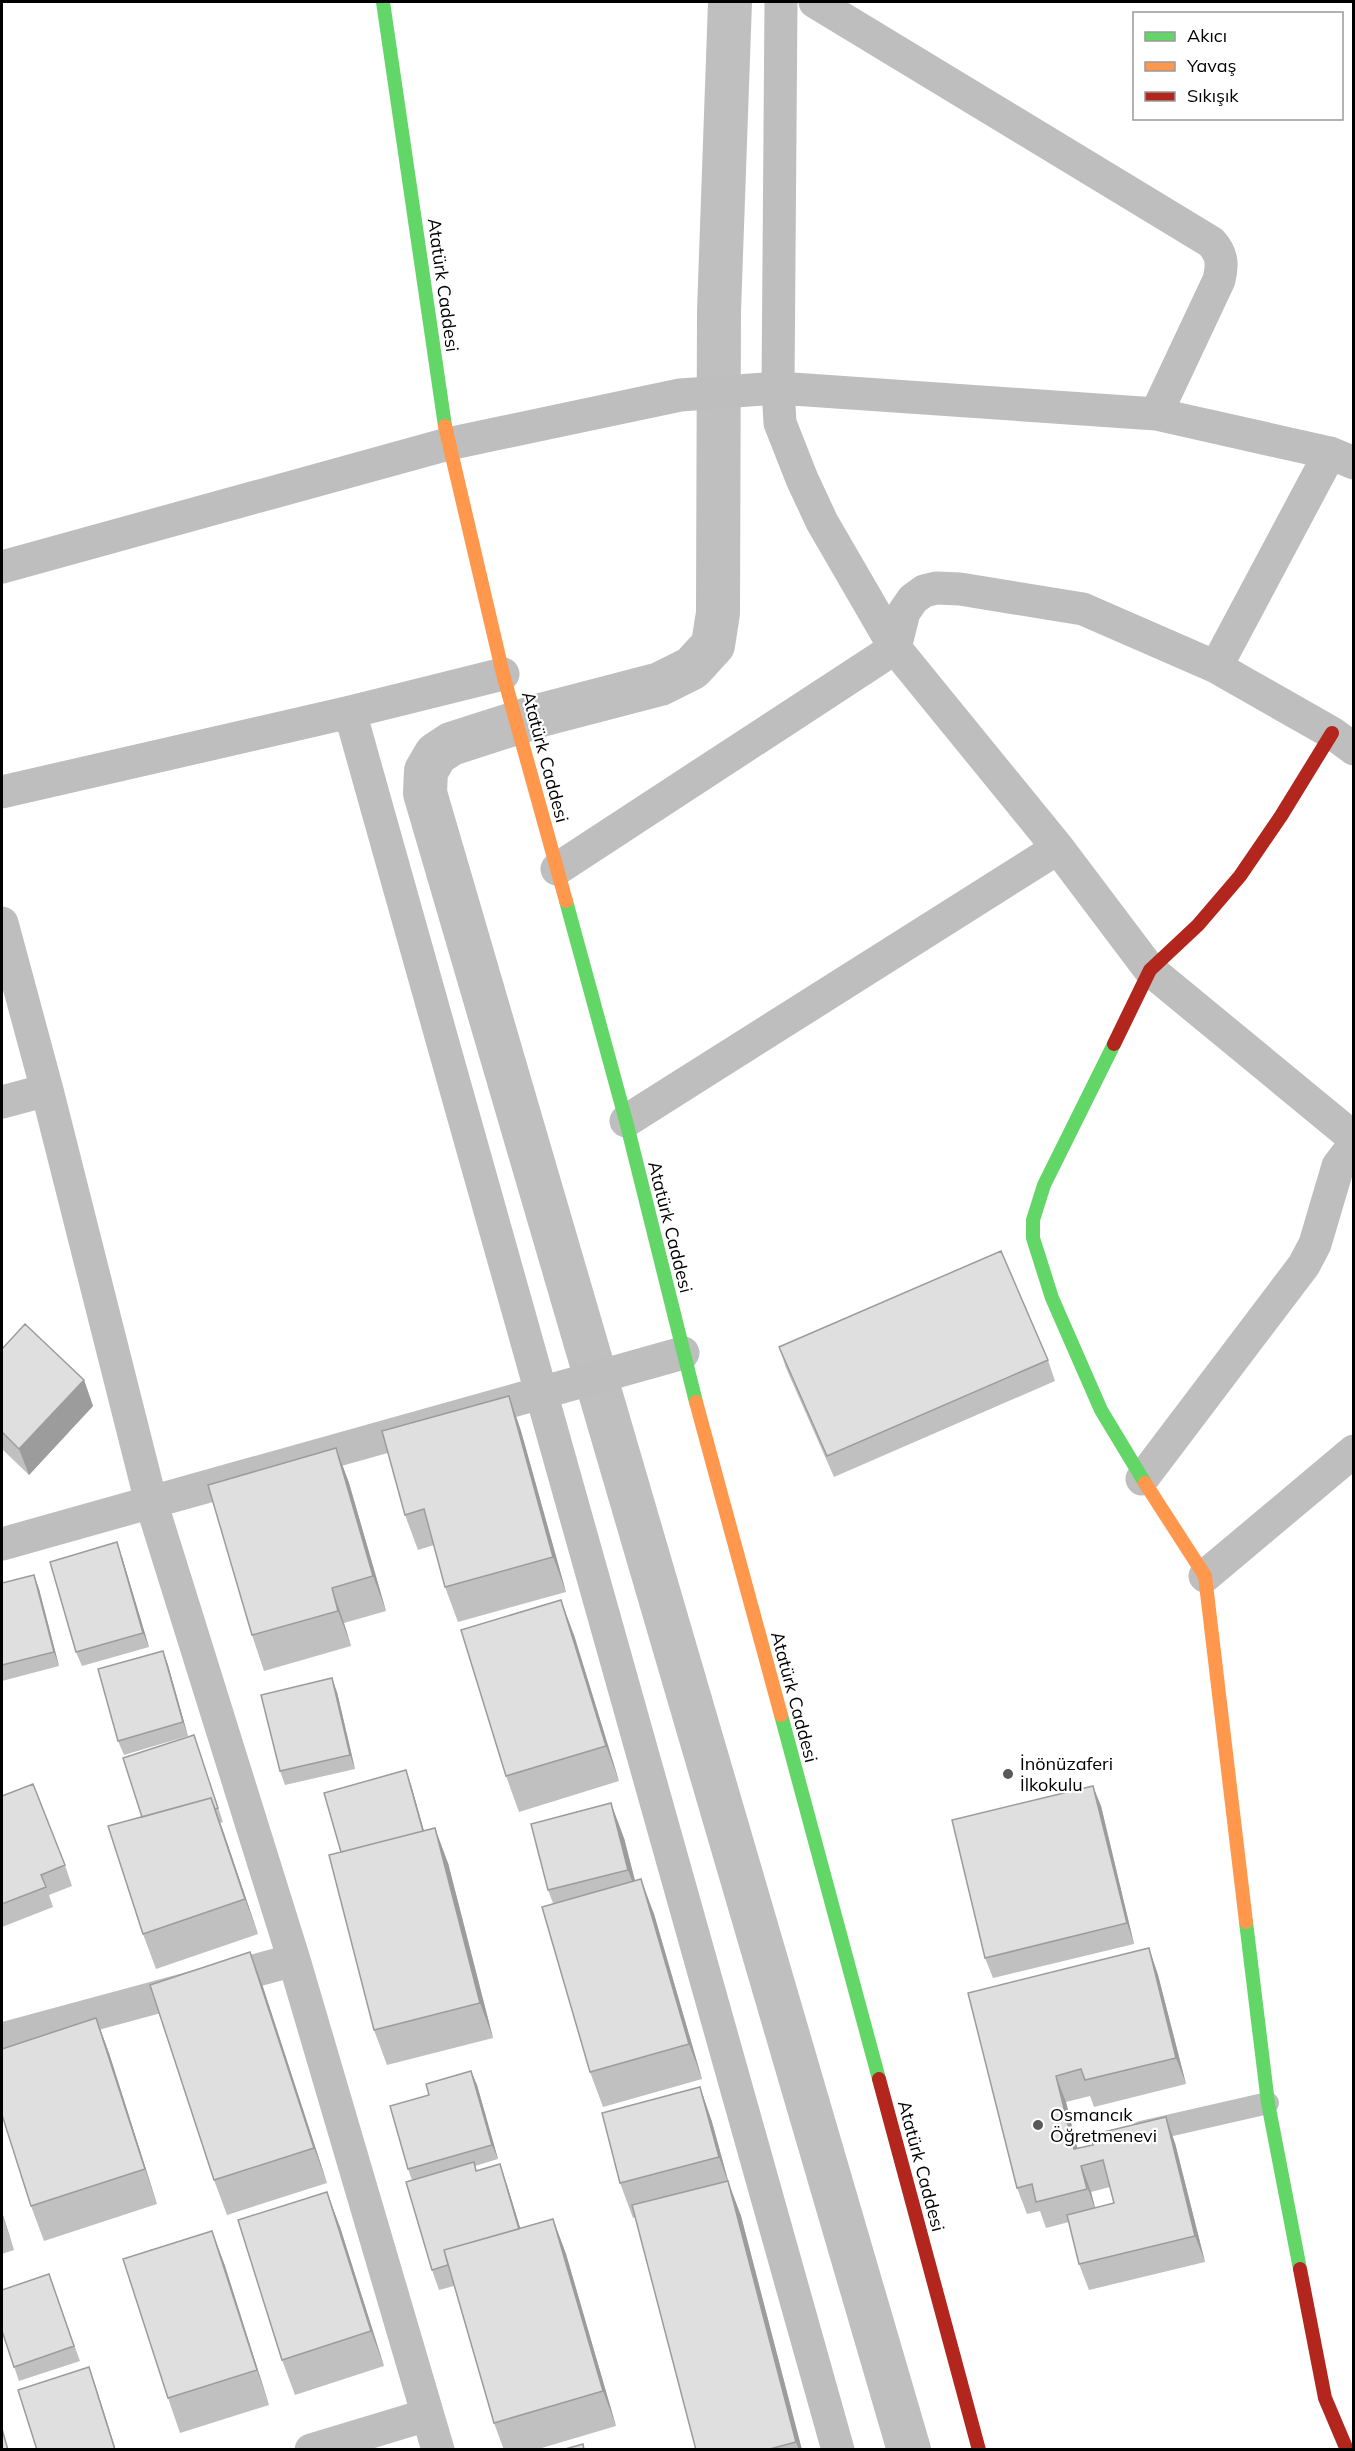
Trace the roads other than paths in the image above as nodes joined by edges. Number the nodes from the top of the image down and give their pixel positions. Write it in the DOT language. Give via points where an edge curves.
graph roads {
  1 [pos="383,2"];
  2 [pos="781,2"];
  3 [pos="815,2"];
  4 [pos="778,388"];
  5 [pos="1156,414"];
  6 [pos="448,444"];
  7 [pos="1342,458"];
  8 [pos="2,567"];
  9 [pos="895,648"];
  10 [pos="1216,667"];
  11 [pos="503,674"];
  12 [pos="350,712"];
  13 [pos="1343,741"];
  14 [pos="2,792"];
  15 [pos="1058,848"];
  16 [pos="557,869"];
  17 [pos="2,922"];
  18 [pos="1150,970"];
  19 [pos="47,1090"];
  20 [pos="2,1102"];
  21 [pos="626,1121"];
  22 [pos="1353,1138"];
  23 [pos="1353,1145"];
  24 [pos="683,1353"];
  25 [pos="542,1393"];
  26 [pos="1353,1451"];
  27 [pos="1142,1479"];
  28 [pos="151,1502"];
  29 [pos="2,1544"];
  30 [pos="1205,1576"];
  31 [pos="294,1960"];
  32 [pos="2,2038"];
  33 [pos="1268,2103"];
  34 [pos="1118,2137"];
  35 [pos="428,2415"];
  36 [pos="978,2446"];
  37 [pos="311,2450"];
  38 [pos="438,2450"];
  39 [pos="838,2450"];
  40 [pos="1347,2450"];
  1 -- 6 [label="street, Atatürk Caddesi"];
  2 -- 4 [label="street"];
  3 -- 5 [label="street" via="1211,242 1218,250 1222,262 1219,280"];
  4 -- 5 [label="street"];
  4 -- 6 [label="street" via="680,395"];
  4 -- 9 [label="street" via="780,423 802,479 822,522"];
  5 -- 7 [label="street"];
  6 -- 8 [label="street"];
  6 -- 11 [label="street, Atatürk Caddesi"];
  7 -- 10 [label="street"];
  9 -- 10 [label="street" via="904,612 913,598 924,591 948,588 1083,609"];
  9 -- 15 [label="street"];
  9 -- 16 [label="street"];
  10 -- 13 [label="street"];
  11 -- 12 [label="street"];
  11 -- 16 [label="street, Atatürk Caddesi"];
  12 -- 14 [label="street"];
  12 -- 25 [label="street"];
  13 -- 18 [label="street" via="1224,897"];
  15 -- 18 [label="street"];
  15 -- 21 [label="street"];
  16 -- 21 [label="street, Atatürk Caddesi"];
  17 -- 19 [label="street"];
  18 -- 22 [label="street"];
  18 -- 27 [label="street" via="1044,1185 1033,1220 1037,1256 1052,1298 1101,1410"];
  19 -- 20 [label="street"];
  19 -- 28 [label="street"];
  21 -- 24 [label="street, Atatürk Caddesi"];
  23 -- 27 [label="street" via="1338,1166 1315,1245 1304,1265"];
  24 -- 25 [label="street"];
  24 -- 36 [label="street, Atatürk Caddesi"];
  25 -- 28 [label="street"];
  25 -- 39 [label="street"];
  26 -- 30 [label="street"];
  27 -- 30 [label="street"];
  28 -- 29 [label="street"];
  28 -- 31 [label="street"];
  30 -- 33 [label="street"];
  31 -- 32 [label="street"];
  31 -- 35 [label="street"];
  33 -- 34 [label="lane"];
  33 -- 40 [label="street" via="1325,2397"];
  35 -- 37 [label="street"];
  35 -- 38 [label="street"];
}
